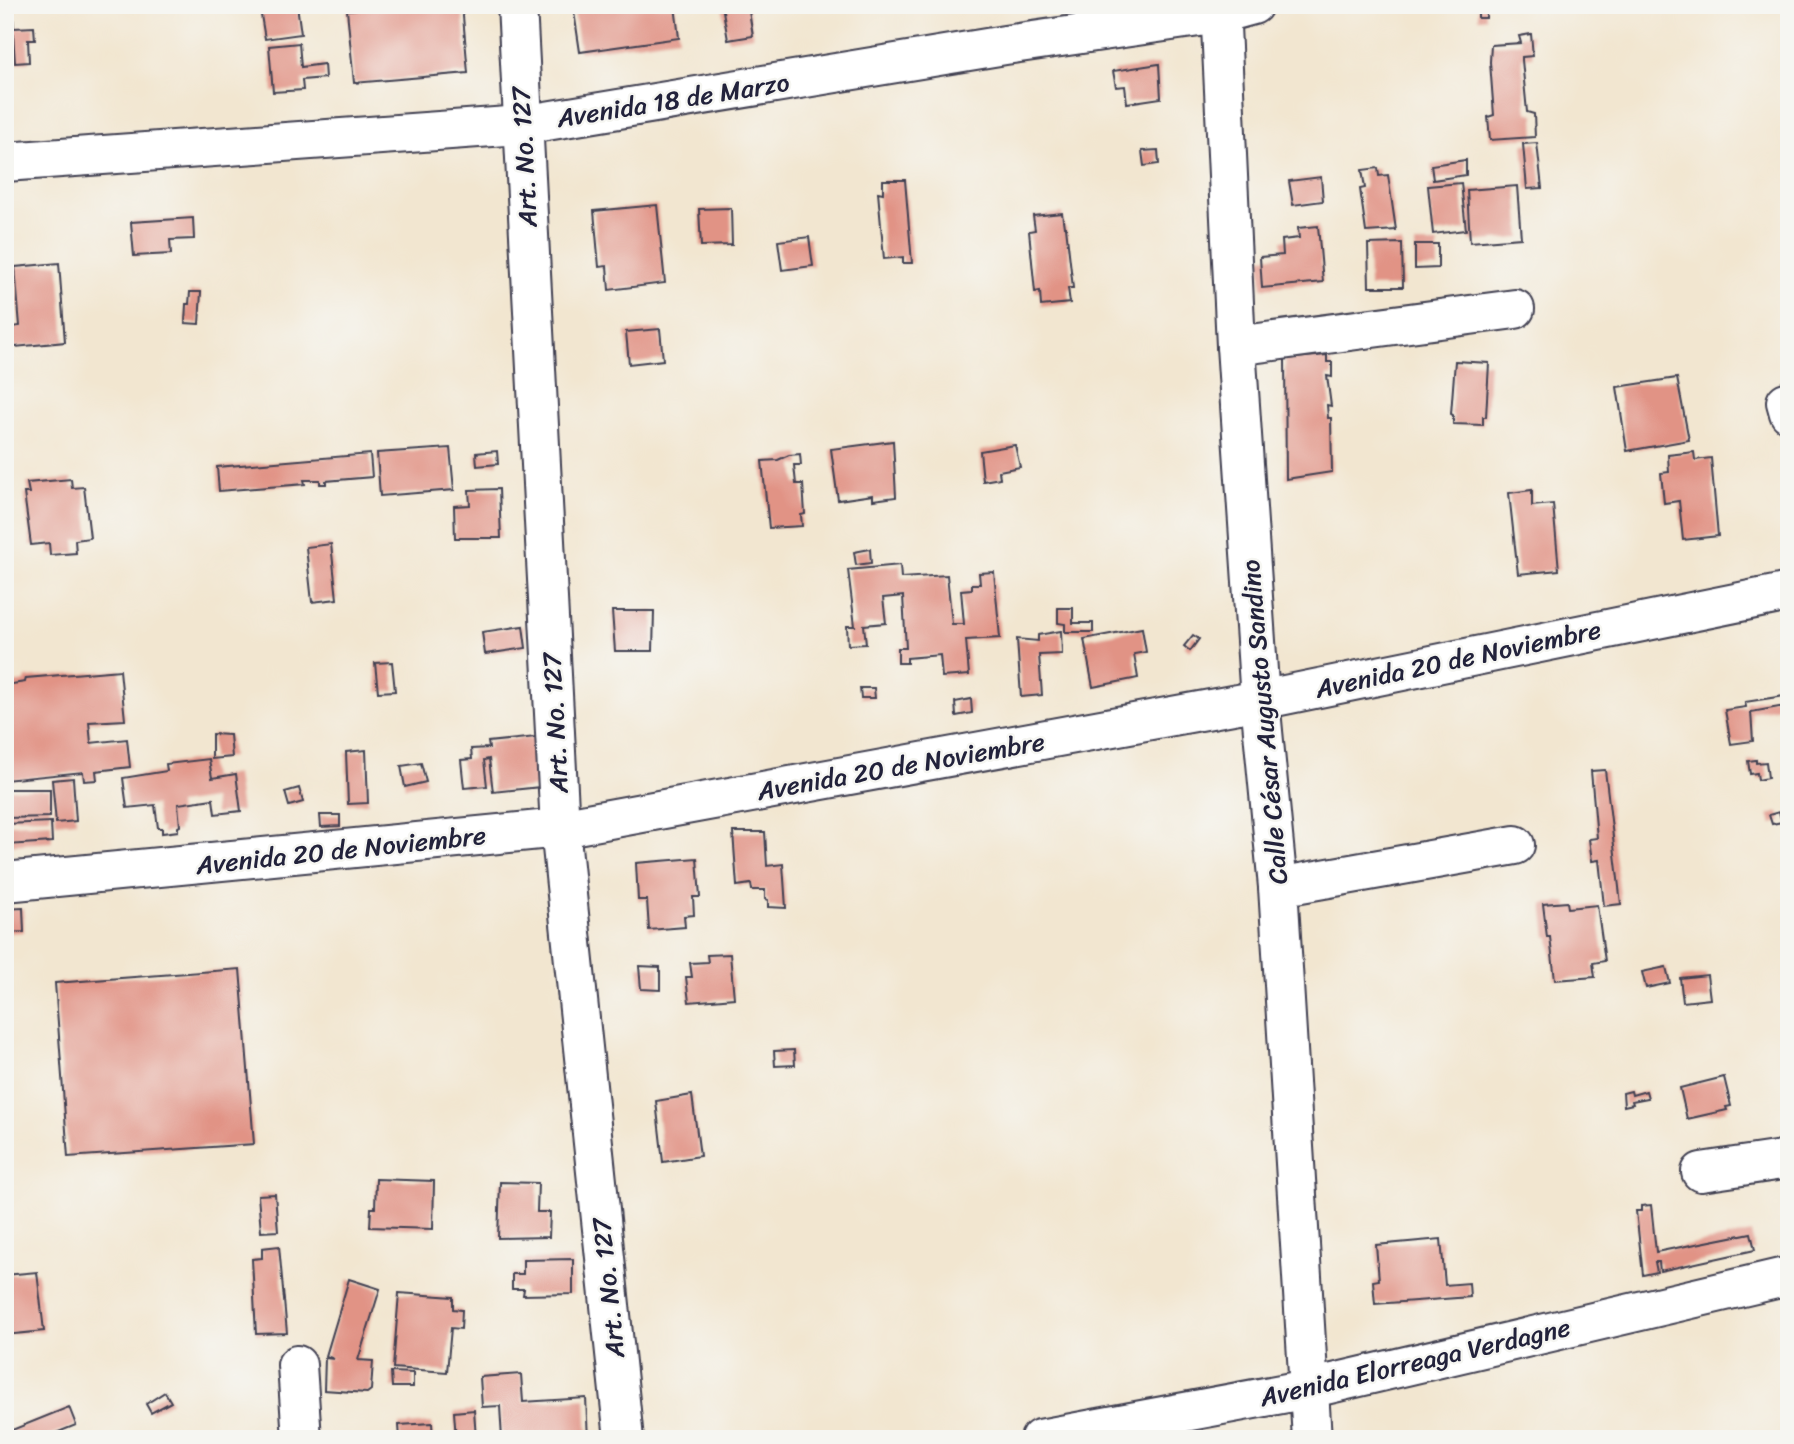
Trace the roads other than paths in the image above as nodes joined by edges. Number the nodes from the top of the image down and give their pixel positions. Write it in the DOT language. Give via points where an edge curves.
graph roads {
  1 [pos="517,5"];
  2 [pos="1231,8"];
  3 [pos="522,125"];
  4 [pos="5,162"];
  5 [pos="1515,309"];
  6 [pos="1236,346"];
  7 [pos="1789,592"];
  8 [pos="1260,700"];
  9 [pos="560,828"];
  10 [pos="1515,845"];
  11 [pos="5,882"];
  12 [pos="1278,887"];
  13 [pos="1789,1160"];
  14 [pos="1701,1172"];
  15 [pos="1789,1276"];
  16 [pos="297,1364"];
  17 [pos="1308,1389"];
  18 [pos="302,1439"];
  19 [pos="624,1439"];
  20 [pos="1040,1439"];
  21 [pos="1312,1439"];
  1 -- 3 [label="street, Art. No. 127"];
  2 -- 3 [label="street, Avenida 18 de Marzo"];
  2 -- 6 [label="street, Calle César Augusto Sandino"];
  3 -- 4 [label="street, Avenida 18 de Marzo"];
  3 -- 9 [label="street, Art. No. 127"];
  5 -- 6 [label="street"];
  6 -- 8 [label="street, Calle César Augusto Sandino"];
  7 -- 8 [label="street, Avenida 20 de Noviembre"];
  8 -- 9 [label="street, Avenida 20 de Noviembre"];
  8 -- 12 [label="street, Calle César Augusto Sandino"];
  9 -- 11 [label="street, Avenida 20 de Noviembre"];
  9 -- 19 [label="street, Art. No. 127"];
  10 -- 12 [label="street"];
  12 -- 17 [label="street, Calle César Augusto Sandino"];
  13 -- 14 [label="street"];
  15 -- 17 [label="street, Avenida Elorreaga Verdagne"];
  16 -- 18 [label="street"];
  17 -- 20 [label="street, Avenida Elorreaga Verdagne"];
  17 -- 21 [label="street, Calle César Augusto Sandino"];
}
